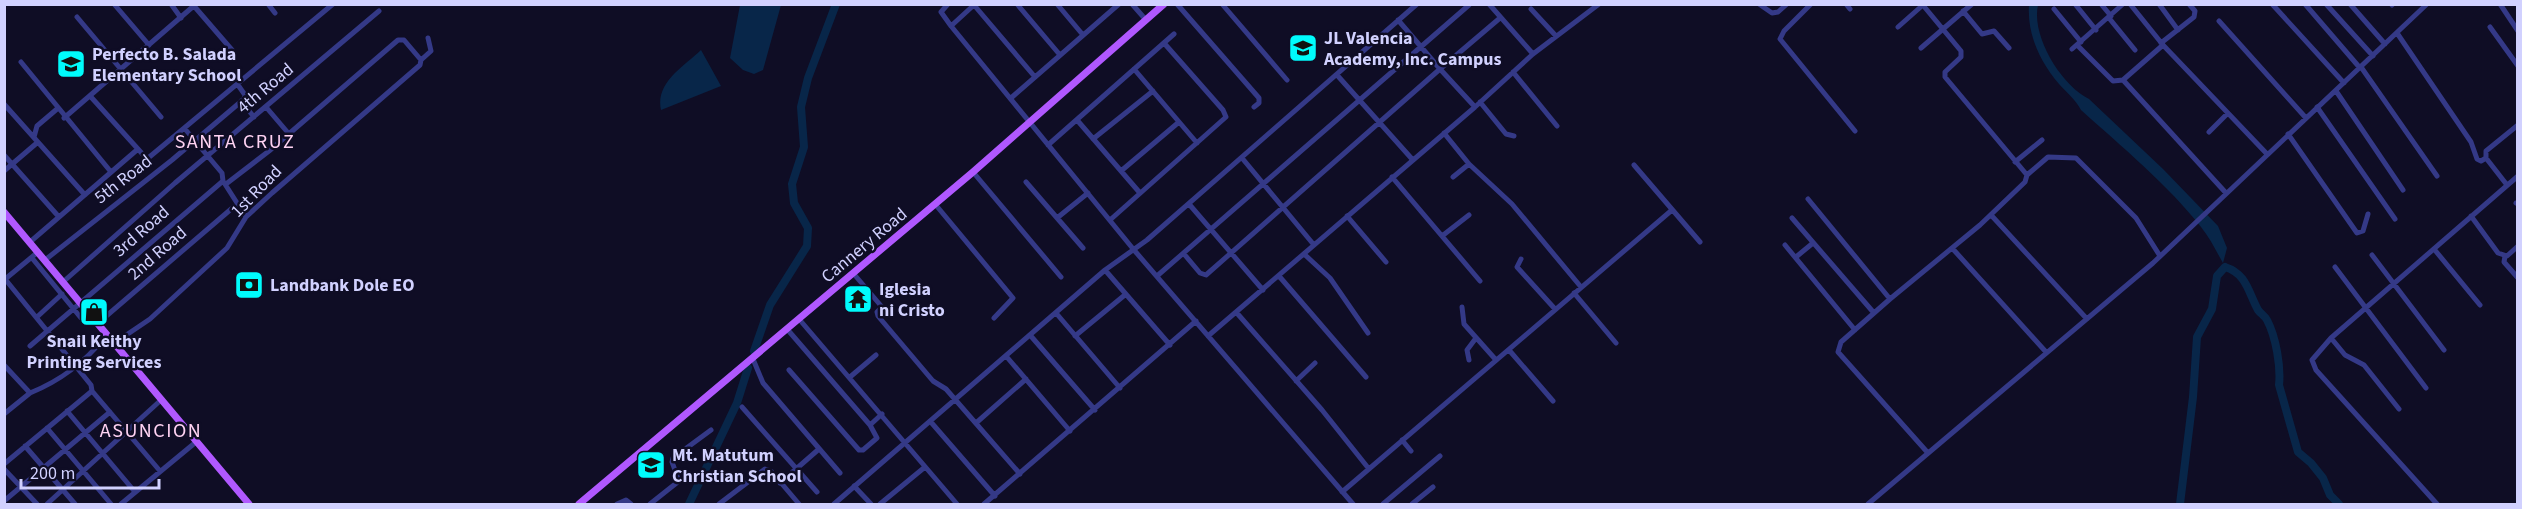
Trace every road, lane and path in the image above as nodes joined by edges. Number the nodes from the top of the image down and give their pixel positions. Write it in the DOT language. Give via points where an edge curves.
graph roads {
  1 [pos="114,4"];
  2 [pos="171,4"];
  3 [pos="268,4"];
  4 [pos="333,4"];
  5 [pos="936,4"];
  6 [pos="948,4"];
  7 [pos="1017,4"];
  8 [pos="1067,4"];
  9 [pos="1119,4"];
  10 [pos="1132,4"];
  11 [pos="1164,4"];
  12 [pos="1177,4"];
  13 [pos="1222,4"];
  14 [pos="1417,4"];
  15 [pos="1489,4"];
  16 [pos="1599,4"];
  17 [pos="1759,4"];
  18 [pos="1787,4"];
  19 [pos="1972,4"];
  20 [pos="2075,4"];
  21 [pos="2101,4"];
  22 [pos="2123,4"];
  23 [pos="2130,4"];
  24 [pos="2159,4"];
  25 [pos="2189,4"];
  26 [pos="2272,4"];
  27 [pos="2305,4"];
  28 [pos="2326,4"];
  29 [pos="2350,4"];
  30 [pos="2427,4"];
  31 [pos="2500,4"];
  32 [pos="195,5"];
  33 [pos="974,5"];
  34 [pos="1469,5"];
  35 [pos="1812,5"];
  36 [pos="1923,5"];
  37 [pos="1059,7"];
  38 [pos="1531,9"];
  39 [pos="2054,9"];
  40 [pos="379,11"];
  41 [pos="941,11"];
  42 [pos="1963,11"];
  43 [pos="275,13"];
  44 [pos="77,17"];
  45 [pos="2110,17"];
  46 [pos="181,18"];
  47 [pos="1500,18"];
  48 [pos="1146,20"];
  49 [pos="1398,21"];
  50 [pos="2219,21"];
  51 [pos="951,26"];
  52 [pos="1898,27"];
  53 [pos="2490,27"];
  54 [pos="1943,29"];
  55 [pos="2096,30"];
  56 [pos="2178,30"];
  57 [pos="2517,31"];
  58 [pos="2397,33"];
  59 [pos="1174,34"];
  60 [pos="1083,35"];
  61 [pos="1556,36"];
  62 [pos="428,38"];
  63 [pos="1164,43"];
  64 [pos="2162,44"];
  65 [pos="2385,44"];
  66 [pos="149,45"];
  67 [pos="1421,46"];
  68 [pos="2077,46"];
  69 [pos="1921,48"];
  70 [pos="2009,48"];
  71 [pos="232,50"];
  72 [pos="2135,50"];
  73 [pos="1533,54"];
  74 [pos="1060,55"];
  75 [pos="2373,56"];
  76 [pos="421,60"];
  77 [pos="21,62"];
  78 [pos="2517,66"];
  79 [pos="2361,67"];
  80 [pos="1134,69"];
  81 [pos="1440,69"];
  82 [pos="121,71"];
  83 [pos="1513,72"];
  84 [pos="1337,75"];
  85 [pos="1035,77"];
  86 [pos="1287,80"];
  87 [pos="2124,80"];
  88 [pos="2344,83"];
  89 [pos="238,85"];
  90 [pos="1153,91"];
  91 [pos="2336,91"];
  92 [pos="91,97"];
  93 [pos="1011,98"];
  94 [pos="243,99"];
  95 [pos="1359,100"];
  96 [pos="1480,102"];
  97 [pos="4,104"];
  98 [pos="1254,106"];
  99 [pos="266,107"];
  100 [pos="1475,107"];
  101 [pos="2317,107"];
  102 [pos="57,109"];
  103 [pos="2228,113"];
  104 [pos="161,117"];
  105 [pos="254,117"];
  106 [pos="64,118"];
  107 [pos="2306,118"];
  108 [pos="1077,120"];
  109 [pos="1179,122"];
  110 [pos="1030,123"];
  111 [pos="1379,124"];
  112 [pos="2517,125"];
  113 [pos="1557,126"];
  114 [pos="185,129"];
  115 [pos="1855,131"];
  116 [pos="2209,132"];
  117 [pos="1444,133"];
  118 [pos="289,134"];
  119 [pos="2288,134"];
  120 [pos="1514,136"];
  121 [pos="1093,139"];
  122 [pos="36,140"];
  123 [pos="195,140"];
  124 [pos="2042,140"];
  125 [pos="1197,144"];
  126 [pos="1048,145"];
  127 [pos="138,149"];
  128 [pos="2267,154"];
  129 [pos="4,155"];
  130 [pos="208,156"];
  131 [pos="1242,158"];
  132 [pos="2486,158"];
  133 [pos="1412,159"];
  134 [pos="2015,162"];
  135 [pos="13,164"];
  136 [pos="1469,164"];
  137 [pos="1634,165"];
  138 [pos="4,171"];
  139 [pos="1121,171"];
  140 [pos="111,172"];
  141 [pos="973,172"];
  142 [pos="2027,175"];
  143 [pos="2437,176"];
  144 [pos="1392,177"];
  145 [pos="1453,177"];
  146 [pos="2517,177"];
  147 [pos="1026,182"];
  148 [pos="225,183"];
  149 [pos="1264,183"];
  150 [pos="2507,186"];
  151 [pos="2403,190"];
  152 [pos="1088,193"];
  153 [pos="1140,193"];
  154 [pos="2226,193"];
  155 [pos="85,195"];
  156 [pos="1808,199"];
  157 [pos="237,204"];
  158 [pos="935,204"];
  159 [pos="1189,204"];
  160 [pos="1284,206"];
  161 [pos="1672,210"];
  162 [pos="4,212"];
  163 [pos="2368,214"];
  164 [pos="1469,215"];
  165 [pos="1991,215"];
  166 [pos="1347,216"];
  167 [pos="2471,216"];
  168 [pos="59,217"];
  169 [pos="246,218"];
  170 [pos="1058,218"];
  171 [pos="1792,218"];
  172 [pos="2395,219"];
  173 [pos="1110,220"];
  174 [pos="1209,229"];
  175 [pos="1442,236"];
  176 [pos="30,242"];
  177 [pos="1700,242"];
  178 [pos="1813,243"];
  179 [pos="1314,245"];
  180 [pos="1785,245"];
  181 [pos="2517,246"];
  182 [pos="1083,248"];
  183 [pos="1952,248"];
  184 [pos="2434,249"];
  185 [pos="1134,250"];
  186 [pos="38,252"];
  187 [pos="1230,253"];
  188 [pos="1184,254"];
  189 [pos="1304,254"];
  190 [pos="2372,255"];
  191 [pos="2160,256"];
  192 [pos="2505,256"];
  193 [pos="1796,257"];
  194 [pos="32,258"];
  195 [pos="1521,259"];
  196 [pos="45,260"];
  197 [pos="1386,262"];
  198 [pos="2335,267"];
  199 [pos="1105,270"];
  200 [pos="853,273"];
  201 [pos="1157,276"];
  202 [pos="1279,276"];
  203 [pos="1061,277"];
  204 [pos="2517,278"];
  205 [pos="5,279"];
  206 [pos="1480,281"];
  207 [pos="63,282"];
  208 [pos="2393,285"];
  209 [pos="1581,287"];
  210 [pos="1263,290"];
  211 [pos="1574,293"];
  212 [pos="62,294"];
  213 [pos="1126,294"];
  214 [pos="1890,298"];
  215 [pos="2480,305"];
  216 [pos="78,307"];
  217 [pos="1462,307"];
  218 [pos="2366,308"];
  219 [pos="1555,309"];
  220 [pos="1236,312"];
  221 [pos="1056,313"];
  222 [pos="1874,313"];
  223 [pos="37,317"];
  224 [pos="81,318"];
  225 [pos="994,318"];
  226 [pos="800,319"];
  227 [pos="2087,319"];
  228 [pos="1196,321"];
  229 [pos="97,324"];
  230 [pos="787,329"];
  231 [pos="1855,330"];
  232 [pos="48,331"];
  233 [pos="1368,333"];
  234 [pos="1030,335"];
  235 [pos="106,336"];
  236 [pos="1075,336"];
  237 [pos="1208,336"];
  238 [pos="1476,338"];
  239 [pos="2331,338"];
  240 [pos="1616,343"];
  241 [pos="113,344"];
  242 [pos="1170,345"];
  243 [pos="30,346"];
  244 [pos="1509,350"];
  245 [pos="2444,350"];
  246 [pos="2046,352"];
  247 [pos="876,355"];
  248 [pos="1006,356"];
  249 [pos="753,359"];
  250 [pos="1469,360"];
  251 [pos="1496,360"];
  252 [pos="1315,363"];
  253 [pos="4,365"];
  254 [pos="77,367"];
  255 [pos="789,369"];
  256 [pos="1366,376"];
  257 [pos="850,377"];
  258 [pos="1026,380"];
  259 [pos="1296,381"];
  260 [pos="1120,388"];
  261 [pos="2426,388"];
  262 [pos="92,391"];
  263 [pos="30,393"];
  264 [pos="955,399"];
  265 [pos="161,400"];
  266 [pos="1553,401"];
  267 [pos="742,407"];
  268 [pos="2399,409"];
  269 [pos="1095,410"];
  270 [pos="67,411"];
  271 [pos="110,412"];
  272 [pos="4,414"];
  273 [pos="882,414"];
  274 [pos="930,421"];
  275 [pos="976,423"];
  276 [pos="870,425"];
  277 [pos="47,428"];
  278 [pos="711,430"];
  279 [pos="127,431"];
  280 [pos="1070,431"];
  281 [pos="85,433"];
  282 [pos="1402,440"];
  283 [pos="195,442"];
  284 [pos="905,442"];
  285 [pos="25,446"];
  286 [pos="64,450"];
  287 [pos="819,450"];
  288 [pos="1411,451"];
  289 [pos="1928,453"];
  290 [pos="103,454"];
  291 [pos="1440,456"];
  292 [pos="4,466"];
  293 [pos="925,467"];
  294 [pos="43,468"];
  295 [pos="796,469"];
  296 [pos="1369,469"];
  297 [pos="160,471"];
  298 [pos="82,472"];
  299 [pos="840,473"];
  300 [pos="1020,474"];
  301 [pos="780,483"];
  302 [pos="854,486"];
  303 [pos="22,487"];
  304 [pos="1433,487"];
  305 [pos="63,490"];
  306 [pos="135,492"];
  307 [pos="817,492"];
  308 [pos="1342,492"];
  309 [pos="995,496"];
  310 [pos="4,501"];
  311 [pos="37,504"];
  312 [pos="47,504"];
  313 [pos="75,504"];
  314 [pos="111,504"];
  315 [pos="121,504"];
  316 [pos="249,504"];
  317 [pos="579,504"];
  318 [pos="617,504"];
  319 [pos="631,504"];
  320 [pos="650,504"];
  321 [pos="719,504"];
  322 [pos="798,504"];
  323 [pos="834,504"];
  324 [pos="870,504"];
  325 [pos="880,504"];
  326 [pos="957,504"];
  327 [pos="984,504"];
  328 [pos="1353,504"];
  329 [pos="1383,504"];
  330 [pos="1412,504"];
  331 [pos="1868,504"];
  332 [pos="2437,504"];
  1 -- 66 [label="street"];
  2 -- 46 [label="street"];
  3 -- 43 [label="street"];
  4 -- 89 [label="street"];
  5 -- 41 [label="street"];
  6 -- 41 [label="street"];
  7 -- 74 [label="street"];
  8 -- 37 [label="street"];
  9 -- 60 [label="street"];
  10 -- 48 [label="street"];
  11 -- 48 [label="main road, Cannery Road"];
  12 -- 98 [label="street" via="1259,98"];
  13 -- 86 [label="street"];
  14 -- 49 [label="street"];
  15 -- 47 [label="street"];
  16 -- 61 [label="street"];
  17 -- 18 [label="street" via="1772,13"];
  19 -- 42 [label="street"];
  20 -- 55 [label="street"];
  21 -- 45 [label="street"];
  22 -- 45 [label="street"];
  23 -- 64 [label="street"];
  24 -- 56 [label="street"];
  25 -- 56 [label="street" via="2195,15"];
  26 -- 88 [label="street"];
  27 -- 79 [label="street"];
  28 -- 75 [label="street"];
  29 -- 65 [label="street"];
  30 -- 58 [label="street"];
  31 -- 57 [label="street"];
  32 -- 46 [label="street"];
  32 -- 71 [label="street"];
  33 -- 51 [label="street"];
  33 -- 85 [label="street"];
  34 -- 67 [label="street"];
  35 -- 115 [label="street" via="1780,39"];
  36 -- 52 [label="street"];
  36 -- 54 [label="street"];
  37 -- 60 [label="street"];
  38 -- 61 [label="street"];
  39 -- 68 [label="street"];
  40 -- 99 [label="street, 4th Road"];
  41 -- 51 [label="street"];
  42 -- 54 [label="street"];
  42 -- 70 [label="street" via="1982,34 1994,32"];
  44 -- 82 [label="street"];
  45 -- 55 [label="street"];
  45 -- 72 [label="street"];
  46 -- 66 [label="street"];
  47 -- 73 [label="street"];
  47 -- 81 [label="street"];
  48 -- 110 [label="main road, Cannery Road"];
  49 -- 67 [label="street"];
  49 -- 84 [label="street"];
  50 -- 107 [label="street"];
  51 -- 93 [label="street"];
  53 -- 78 [label="street"];
  54 -- 69 [label="street"];
  54 -- 134 [label="street" via="1962,54 1945,77"];
  55 -- 68 [label="street"];
  56 -- 64 [label="street"];
  58 -- 65 [label="street"];
  58 -- 132 [label="street" via="2471,142 2474,154 2480,161"];
  59 -- 63 [label="street"];
  60 -- 74 [label="street"];
  61 -- 73 [label="street"];
  62 -- 76 [label="street" via="431,51"];
  63 -- 80 [label="street"];
  63 -- 125 [label="street" via="1226,114"];
  64 -- 87 [label="street"];
  64 -- 103 [label="street"];
  65 -- 75 [label="street"];
  66 -- 82 [label="street"];
  67 -- 81 [label="street"];
  67 -- 95 [label="street"];
  68 -- 87 [label="street" via="2113,81"];
  73 -- 83 [label="street"];
  74 -- 85 [label="street"];
  75 -- 79 [label="street"];
  76 -- 118 [label="street, 3rd Road" via="404,40 398,40"];
  76 -- 169 [label="street, 1st Road" via="420,65"];
  77 -- 102 [label="street"];
  79 -- 88 [label="street"];
  79 -- 143 [label="street"];
  80 -- 90 [label="street"];
  80 -- 108 [label="street"];
  81 -- 100 [label="street"];
  81 -- 111 [label="street"];
  82 -- 92 [label="street"];
  82 -- 104 [label="street"];
  83 -- 96 [label="street"];
  83 -- 113 [label="street"];
  84 -- 95 [label="street"];
  84 -- 131 [label="street"];
  85 -- 93 [label="street"];
  87 -- 154 [label="street"];
  88 -- 91 [label="street"];
  89 -- 94 [label="street"];
  89 -- 114 [label="street"];
  90 -- 109 [label="street"];
  90 -- 121 [label="street"];
  91 -- 101 [label="street"];
  91 -- 151 [label="street"];
  92 -- 106 [label="street"];
  92 -- 127 [label="street"];
  93 -- 110 [label="street"];
  94 -- 105 [label="street"];
  94 -- 123 [label="street, 5th Road"];
  95 -- 111 [label="street"];
  95 -- 149 [label="street"];
  96 -- 100 [label="street"];
  96 -- 120 [label="street" via="1506,134"];
  97 -- 122 [label="street"];
  99 -- 105 [label="street, 4th Road"];
  99 -- 118 [label="street"];
  100 -- 117 [label="street"];
  101 -- 107 [label="street"];
  101 -- 172 [label="street"];
  102 -- 106 [label="street"];
  102 -- 122 [label="street" via="37,126"];
  103 -- 116 [label="street"];
  103 -- 128 [label="street"];
  105 -- 130 [label="street, 4th Road"];
  106 -- 140 [label="street"];
  107 -- 119 [label="street"];
  108 -- 121 [label="street"];
  108 -- 126 [label="street"];
  109 -- 125 [label="street"];
  109 -- 139 [label="street"];
  110 -- 126 [label="street"];
  110 -- 141 [label="main road, Cannery Road"];
  111 -- 133 [label="street"];
  111 -- 160 [label="street"];
  112 -- 132 [label="street" via="2486,151"];
  114 -- 123 [label="street"];
  114 -- 127 [label="street" via="147,159"];
  117 -- 133 [label="street"];
  117 -- 136 [label="street"];
  118 -- 148 [label="street, 3rd Road"];
  119 -- 128 [label="street"];
  119 -- 163 [label="street" via="2357,233 2363,231"];
  121 -- 139 [label="street"];
  122 -- 135 [label="street"];
  122 -- 155 [label="street"];
  123 -- 130 [label="street"];
  123 -- 196 [label="street, 5th Road"];
  124 -- 134 [label="street"];
  125 -- 153 [label="street"];
  126 -- 152 [label="street"];
  127 -- 140 [label="street"];
  128 -- 154 [label="street"];
  129 -- 135 [label="street"];
  130 -- 148 [label="street" via="222,172"];
  130 -- 207 [label="street, 4th Road"];
  131 -- 149 [label="street"];
  131 -- 159 [label="street"];
  132 -- 150 [label="street"];
  133 -- 144 [label="street"];
  134 -- 142 [label="street"];
  135 -- 138 [label="street"];
  135 -- 168 [label="street"];
  136 -- 145 [label="street"];
  136 -- 209 [label="street" via="1512,204"];
  137 -- 161 [label="street"];
  139 -- 153 [label="street"];
  140 -- 155 [label="street"];
  141 -- 158 [label="main road, Cannery Road"];
  141 -- 203 [label="street"];
  142 -- 165 [label="street" via="2025,182"];
  142 -- 191 [label="street" via="2048,157 2076,158 2136,218"];
  144 -- 166 [label="street"];
  144 -- 175 [label="street"];
  146 -- 150 [label="street"];
  147 -- 170 [label="street"];
  148 -- 157 [label="street"];
  148 -- 216 [label="street, 3rd Road"];
  149 -- 160 [label="street"];
  149 -- 174 [label="street"];
  150 -- 167 [label="street"];
  152 -- 170 [label="street"];
  152 -- 173 [label="street"];
  153 -- 173 [label="street"];
  154 -- 191 [label="street"];
  155 -- 168 [label="street"];
  156 -- 214 [label="street"];
  157 -- 169 [label="street"];
  157 -- 229 [label="street, 2nd Road"];
  158 -- 200 [label="main road, Cannery Road"];
  158 -- 225 [label="street" via="1013,298"];
  159 -- 174 [label="street"];
  159 -- 185 [label="street"];
  160 -- 179 [label="street"];
  160 -- 187 [label="street"];
  161 -- 177 [label="street"];
  161 -- 209 [label="street"];
  162 -- 176 [label="main road"];
  164 -- 175 [label="street"];
  165 -- 183 [label="street"];
  165 -- 227 [label="street"];
  166 -- 179 [label="street"];
  166 -- 197 [label="street"];
  167 -- 184 [label="street"];
  167 -- 192 [label="street" via="2498,253"];
  168 -- 176 [label="street"];
  169 -- 241 [label="street, 1st Road" via="221,254 150,319"];
  170 -- 182 [label="street"];
  171 -- 178 [label="street"];
  173 -- 185 [label="street"];
  174 -- 187 [label="street"];
  174 -- 188 [label="street"];
  175 -- 206 [label="street"];
  176 -- 186 [label="main road"];
  178 -- 193 [label="street"];
  178 -- 222 [label="street"];
  179 -- 189 [label="street"];
  180 -- 193 [label="street"];
  181 -- 192 [label="street"];
  183 -- 214 [label="street"];
  183 -- 246 [label="street"];
  184 -- 208 [label="street"];
  184 -- 215 [label="street"];
  185 -- 199 [label="street"];
  185 -- 201 [label="street"];
  186 -- 194 [label="street"];
  186 -- 196 [label="main road"];
  187 -- 188 [label="street" via="1205,275"];
  187 -- 210 [label="street"];
  188 -- 201 [label="street"];
  189 -- 202 [label="street"];
  189 -- 233 [label="street" via="1330,278"];
  190 -- 208 [label="street"];
  191 -- 227 [label="street"];
  192 -- 204 [label="street" via="2504,262"];
  193 -- 231 [label="street"];
  194 -- 205 [label="street"];
  194 -- 212 [label="street"];
  195 -- 219 [label="street" via="1517,267"];
  196 -- 207 [label="main road"];
  198 -- 218 [label="street"];
  199 -- 213 [label="street"];
  199 -- 221 [label="street"];
  200 -- 226 [label="main road, Cannery Road"];
  200 -- 264 [label="street" via="882,307 878,316 933,381"];
  201 -- 228 [label="street"];
  202 -- 210 [label="street"];
  202 -- 256 [label="street"];
  205 -- 223 [label="street"];
  207 -- 216 [label="main road"];
  208 -- 218 [label="street"];
  208 -- 245 [label="street"];
  209 -- 211 [label="street"];
  210 -- 220 [label="street"];
  211 -- 219 [label="street"];
  211 -- 240 [label="street"];
  212 -- 216 [label="street"];
  212 -- 223 [label="street"];
  213 -- 236 [label="street"];
  213 -- 242 [label="street"];
  214 -- 222 [label="street"];
  216 -- 224 [label="street"];
  216 -- 229 [label="main road"];
  216 -- 232 [label="street, 3rd Road"];
  217 -- 238 [label="street" via="1464,324"];
  218 -- 239 [label="street"];
  218 -- 261 [label="street"];
  219 -- 244 [label="street"];
  220 -- 237 [label="street"];
  220 -- 259 [label="street"];
  221 -- 234 [label="street"];
  221 -- 236 [label="street"];
  222 -- 231 [label="street"];
  223 -- 232 [label="street"];
  226 -- 230 [label="main road, Cannery Road"];
  226 -- 257 [label="street"];
  227 -- 246 [label="street"];
  228 -- 237 [label="street"];
  228 -- 242 [label="street"];
  229 -- 235 [label="main road"];
  230 -- 249 [label="main road, Cannery Road"];
  230 -- 276 [label="street"];
  231 -- 289 [label="street" via="1839,345 1841,358"];
  232 -- 243 [label="street, 3rd Road"];
  232 -- 254 [label="street"];
  234 -- 248 [label="street"];
  234 -- 269 [label="street"];
  235 -- 241 [label="main road"];
  235 -- 254 [label="street"];
  236 -- 260 [label="street"];
  237 -- 308 [label="street"];
  238 -- 250 [label="street" via="1467,350"];
  238 -- 251 [label="street"];
  239 -- 268 [label="street" via="2345,355 2364,365"];
  239 -- 332 [label="street" via="2313,357 2313,366"];
  241 -- 265 [label="main road"];
  242 -- 260 [label="street"];
  244 -- 251 [label="street"];
  244 -- 266 [label="street"];
  246 -- 289 [label="street"];
  247 -- 257 [label="street"];
  248 -- 258 [label="street"];
  248 -- 264 [label="street"];
  249 -- 287 [label="street" via="763,383"];
  249 -- 317 [label="main road, Cannery Road"];
  251 -- 282 [label="street"];
  252 -- 259 [label="street"];
  253 -- 263 [label="street"];
  254 -- 262 [label="street"];
  254 -- 263 [label="street"];
  255 -- 276 [label="street" via="861,451 877,438"];
  257 -- 273 [label="street"];
  258 -- 275 [label="street"];
  258 -- 280 [label="street"];
  259 -- 296 [label="street"];
  260 -- 269 [label="street"];
  262 -- 270 [label="street"];
  262 -- 271 [label="street"];
  263 -- 272 [label="street"];
  264 -- 274 [label="street"];
  264 -- 275 [label="street"];
  265 -- 279 [label="street"];
  265 -- 283 [label="main road"];
  267 -- 295 [label="street"];
  269 -- 280 [label="street"];
  270 -- 277 [label="street"];
  270 -- 281 [label="street"];
  271 -- 279 [label="street"];
  271 -- 281 [label="street"];
  273 -- 276 [label="street"];
  273 -- 284 [label="street"];
  274 -- 284 [label="street"];
  274 -- 309 [label="street"];
  275 -- 300 [label="street"];
  277 -- 285 [label="street"];
  277 -- 286 [label="street"];
  278 -- 320 [label="street" via="673,458 679,481"];
  279 -- 290 [label="street"];
  279 -- 297 [label="street"];
  280 -- 300 [label="street"];
  281 -- 286 [label="street"];
  281 -- 290 [label="street"];
  282 -- 288 [label="street"];
  282 -- 296 [label="street"];
  283 -- 297 [label="street"];
  283 -- 316 [label="main road"];
  284 -- 293 [label="street"];
  284 -- 302 [label="street"];
  285 -- 292 [label="street"];
  285 -- 294 [label="street"];
  286 -- 294 [label="street"];
  286 -- 298 [label="street"];
  287 -- 295 [label="street"];
  287 -- 299 [label="street"];
  289 -- 331 [label="street"];
  290 -- 298 [label="street"];
  290 -- 306 [label="street"];
  291 -- 329 [label="street"];
  292 -- 303 [label="street"];
  293 -- 325 [label="street"];
  293 -- 326 [label="street"];
  294 -- 303 [label="street"];
  294 -- 305 [label="street"];
  295 -- 301 [label="street"];
  295 -- 307 [label="street"];
  296 -- 308 [label="street"];
  297 -- 306 [label="street"];
  298 -- 305 [label="street"];
  298 -- 314 [label="street"];
  300 -- 309 [label="street"];
  301 -- 321 [label="street" via="771,471 763,470"];
  301 -- 322 [label="street"];
  302 -- 323 [label="street"];
  302 -- 324 [label="street"];
  303 -- 310 [label="street"];
  303 -- 311 [label="street"];
  304 -- 330 [label="street"];
  305 -- 312 [label="street"];
  305 -- 313 [label="street"];
  306 -- 315 [label="street"];
  308 -- 328 [label="street"];
  309 -- 327 [label="street"];
  318 -- 319 [label="street" via="626,500"];
}
